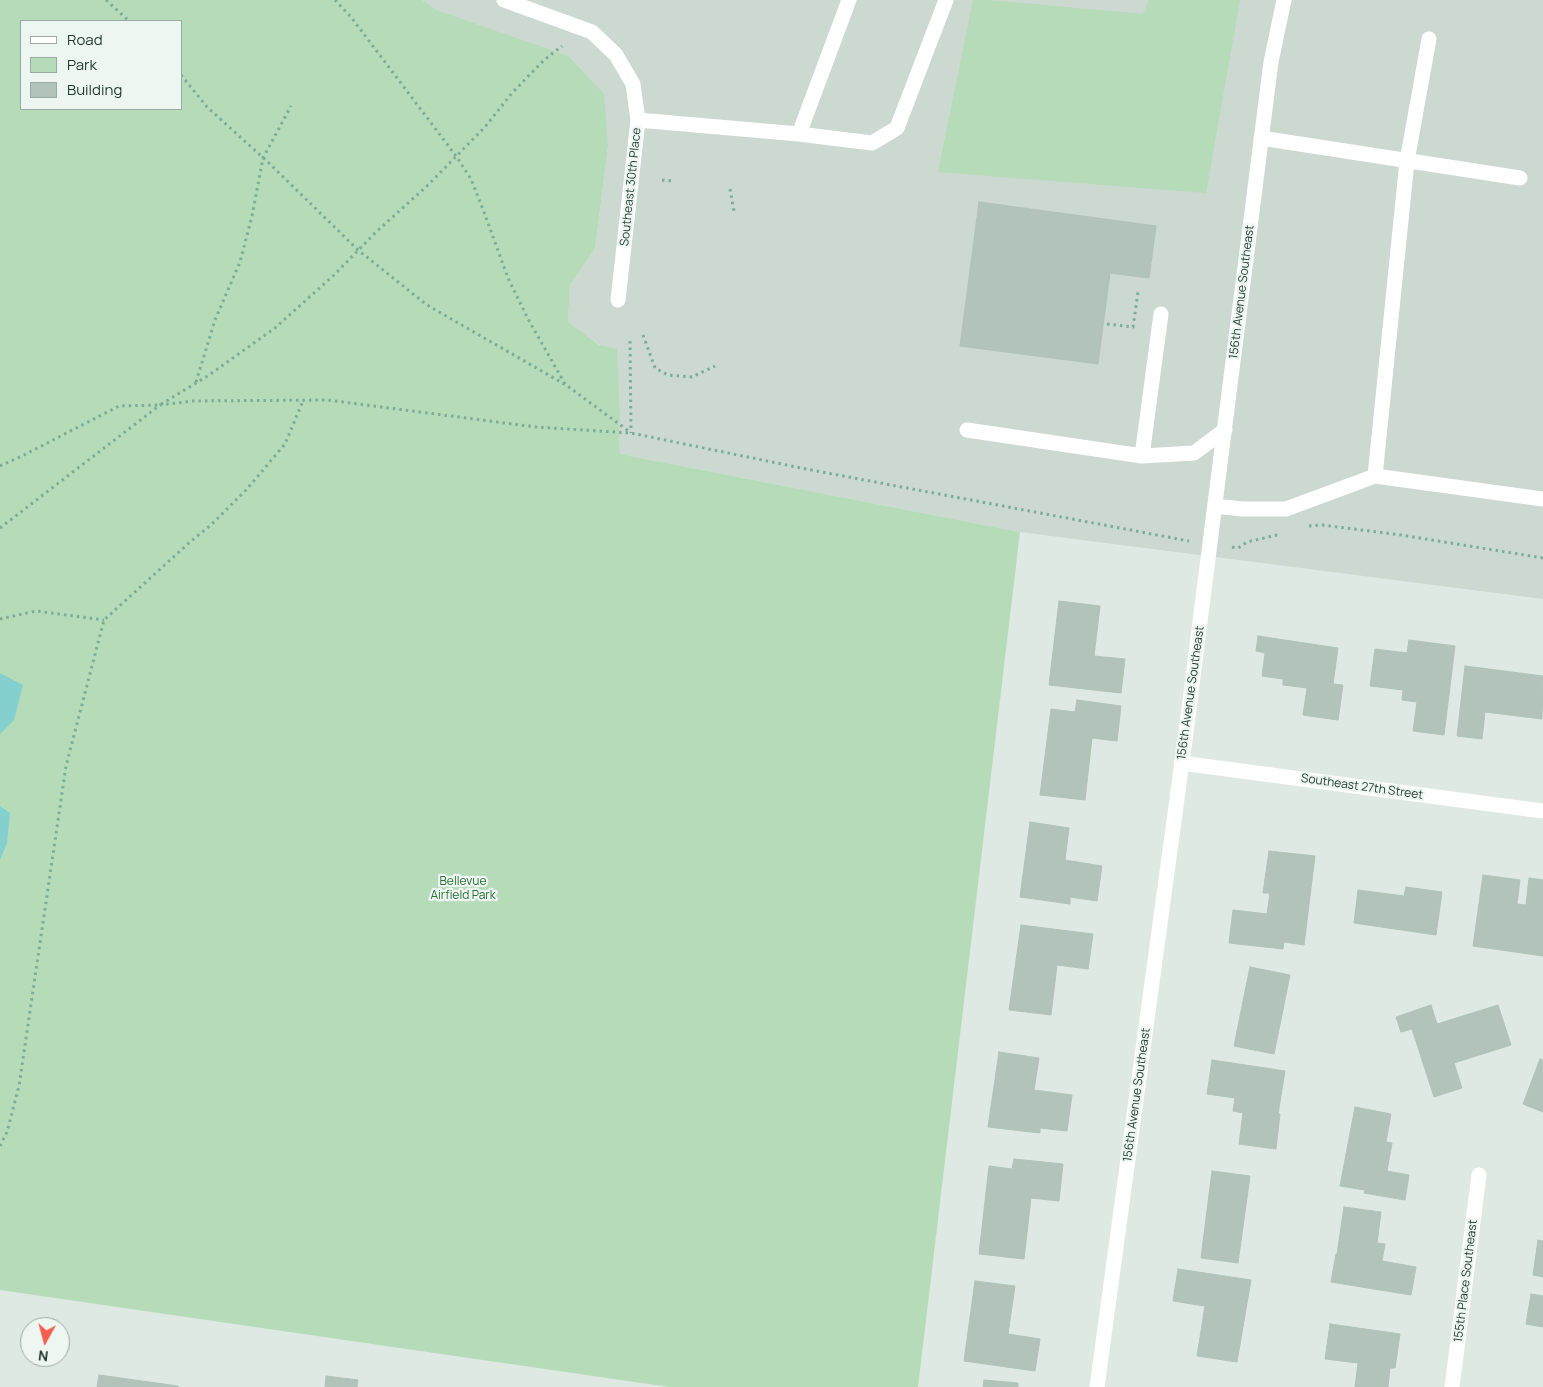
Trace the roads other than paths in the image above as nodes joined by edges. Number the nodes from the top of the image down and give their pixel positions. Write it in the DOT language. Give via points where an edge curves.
graph roads {
  1 [pos="504,0"];
  2 [pos="849,0"];
  3 [pos="946,0"];
  4 [pos="1284,0"];
  5 [pos="1429,39"];
  6 [pos="638,120"];
  7 [pos="799,134"];
  8 [pos="1261,138"];
  9 [pos="1407,161"];
  10 [pos="1520,178"];
  11 [pos="618,300"];
  12 [pos="1161,314"];
  13 [pos="967,430"];
  14 [pos="1225,430"];
  15 [pos="1142,456"];
  16 [pos="1375,476"];
  17 [pos="1543,499"];
  18 [pos="1215,506"];
  19 [pos="1182,763"];
  20 [pos="1543,811"];
  21 [pos="1479,1175"];
  22 [pos="1097,1387"];
  23 [pos="1452,1387"];
  1 -- 6 [label="street, Southeast 30th Place" via="592,32 616,55 633,84"];
  2 -- 7 [label="street"];
  3 -- 7 [label="street" via="897,128 872,143"];
  4 -- 8 [label="street, 156th Avenue Southeast" via="1271,62"];
  5 -- 9 [label="street"];
  6 -- 7 [label="street"];
  6 -- 11 [label="street, Southeast 30th Place"];
  8 -- 9 [label="street"];
  8 -- 14 [label="street, 156th Avenue Southeast"];
  9 -- 10 [label="street"];
  9 -- 16 [label="street"];
  12 -- 15 [label="street"];
  13 -- 15 [label="street"];
  14 -- 15 [label="street" via="1194,453"];
  14 -- 18 [label="street, 156th Avenue Southeast"];
  16 -- 17 [label="street"];
  16 -- 18 [label="street" via="1286,509"];
  18 -- 19 [label="street, 156th Avenue Southeast"];
  19 -- 20 [label="street, Southeast 27th Street"];
  19 -- 22 [label="street, 156th Avenue Southeast"];
  21 -- 23 [label="street, 155th Place Southeast"];
}
